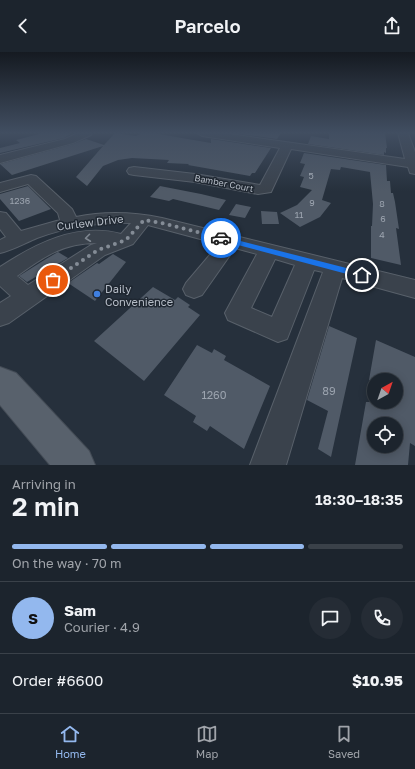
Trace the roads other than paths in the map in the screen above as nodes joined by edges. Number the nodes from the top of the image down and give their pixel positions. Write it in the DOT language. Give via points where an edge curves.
graph roads {
  1 [pos="25,152"];
  2 [pos="284,152"];
  3 [pos="325,152"];
  4 [pos="409,152"];
  5 [pos="0,159"];
  6 [pos="414,167"];
  7 [pos="134,171"];
  8 [pos="0,188"];
  9 [pos="144,220"];
  10 [pos="1,221"];
  11 [pos="69,223"];
  12 [pos="17,239"];
  13 [pos="126,240"];
  14 [pos="231,241"];
  15 [pos="0,247"];
  16 [pos="269,251"];
  17 [pos="307,261"];
  18 [pos="335,268"];
  19 [pos="194,289"];
  20 [pos="415,289"];
  21 [pos="27,298"];
  22 [pos="0,316"];
  23 [pos="1,379"];
  24 [pos="75,465"];
  25 [pos="268,465"];
  1 -- 5 [label="street"];
  2 -- 7 [label="street, Bamber Court" via="266,188 258,190 196,178"];
  3 -- 6 [label="street"];
  4 -- 6 [label="street"];
  8 -- 11 [label="street" via="31,179 66,212"];
  9 -- 11 [label="street, Curlew Drive" via="100,219"];
  9 -- 13 [label="street"];
  9 -- 14 [label="street, Curlew Drive"];
  10 -- 12 [label="street"];
  11 -- 12 [label="street, Curlew Drive"];
  12 -- 15 [label="street, Curlew Drive"];
  13 -- 21 [label="street" via="98,250"];
  13 -- 21 [label="street, one-way" via="98,237 71,240 34,255 4,277"];
  14 -- 16 [label="street, Curlew Drive"];
  14 -- 19 [label="street"];
  16 -- 17 [label="street, Curlew Drive"];
  16 -- 17 [label="street" via="237,313 278,331"];
  17 -- 18 [label="street, Curlew Drive"];
  18 -- 20 [label="street, Curlew Drive"];
  18 -- 25 [label="street"];
  21 -- 22 [label="street"];
  23 -- 24 [label="main road"];
}
